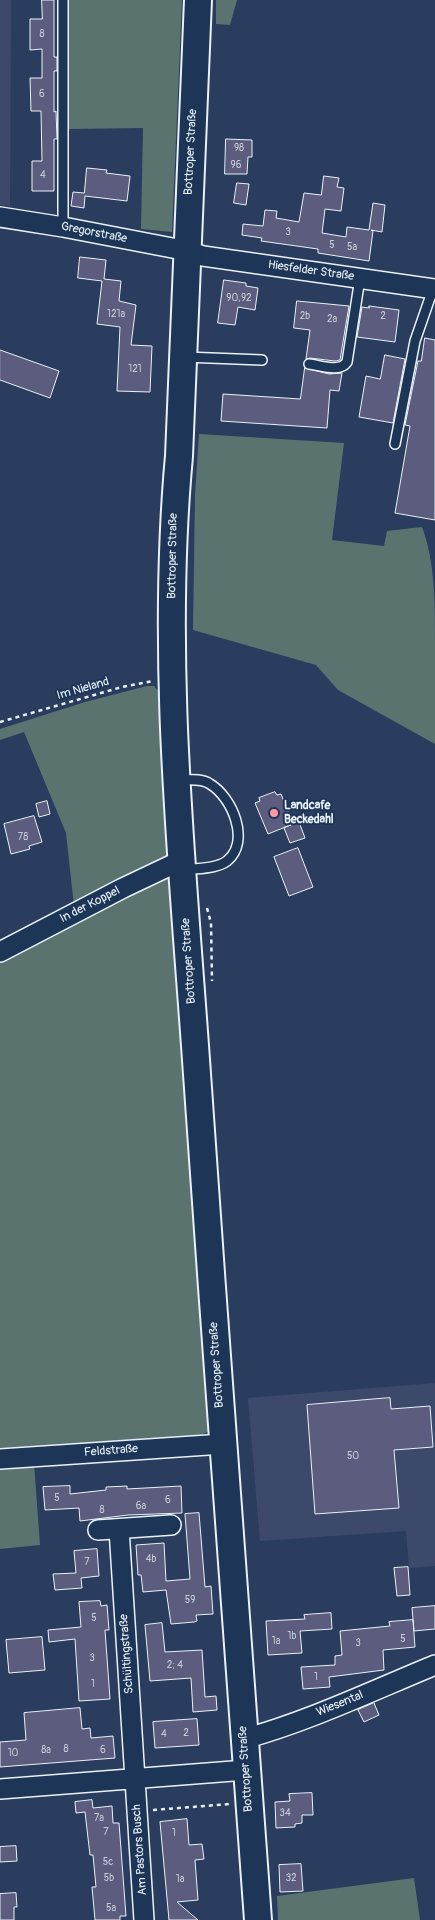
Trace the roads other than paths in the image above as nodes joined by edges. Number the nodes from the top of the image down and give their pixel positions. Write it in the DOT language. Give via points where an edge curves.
graph roads {
  1 [pos="63,0"];
  2 [pos="198,0"];
  3 [pos="0,218"];
  4 [pos="64,227"];
  5 [pos="188,250"];
  6 [pos="360,278"];
  7 [pos="434,289"];
  8 [pos="182,357"];
  9 [pos="262,360"];
  10 [pos="309,364"];
  11 [pos="395,444"];
  12 [pos="177,780"];
  13 [pos="182,865"];
  14 [pos="0,952"];
  15 [pos="223,1444"];
  16 [pos="0,1458"];
  17 [pos="171,1525"];
  18 [pos="119,1529"];
  19 [pos="98,1530"];
  20 [pos="435,1665"];
  21 [pos="244,1739"];
  22 [pos="246,1770"];
  23 [pos="135,1780"];
  24 [pos="0,1789"];
  25 [pos="144,1920"];
  26 [pos="258,1920"];
  1 -- 4 [label="lane"];
  2 -- 5 [label="main road, Bottroper Straße"];
  3 -- 4 [label="street, Gregorstraße"];
  4 -- 5 [label="street, Gregorstraße"];
  5 -- 6 [label="street, Hiesfelder Straße" via="203,256"];
  5 -- 8 [label="main road, Bottroper Straße"];
  6 -- 7 [label="street, Hiesfelder Straße"];
  6 -- 10 [label="lane" via="344,366"];
  7 -- 11 [label="lane" via="415,341"];
  8 -- 9 [label="lane"];
  8 -- 12 [label="main road, Bottroper Straße" via="173,521 171,678"];
  12 -- 13 [label="main road, Bottroper Straße"];
  12 -- 13 [label="lane" via="209,783 222,794 233,812 238,841 234,854 216,866"];
  13 -- 14 [label="street, In der Koppel" via="123,888"];
  13 -- 15 [label="main road, Bottroper Straße"];
  15 -- 16 [label="street, Feldstraße"];
  15 -- 21 [label="main road, Bottroper Straße"];
  17 -- 18 [label="street"];
  18 -- 19 [label="street"];
  18 -- 23 [label="street, Schültingstraße"];
  20 -- 21 [label="street, Wiesental"];
  21 -- 22 [label="main road, Bottroper Straße"];
  22 -- 23 [label="street"];
  22 -- 26 [label="main road, Bottroper Straße"];
  23 -- 24 [label="street"];
  23 -- 25 [label="street, Am Pastors Busch"];
}
